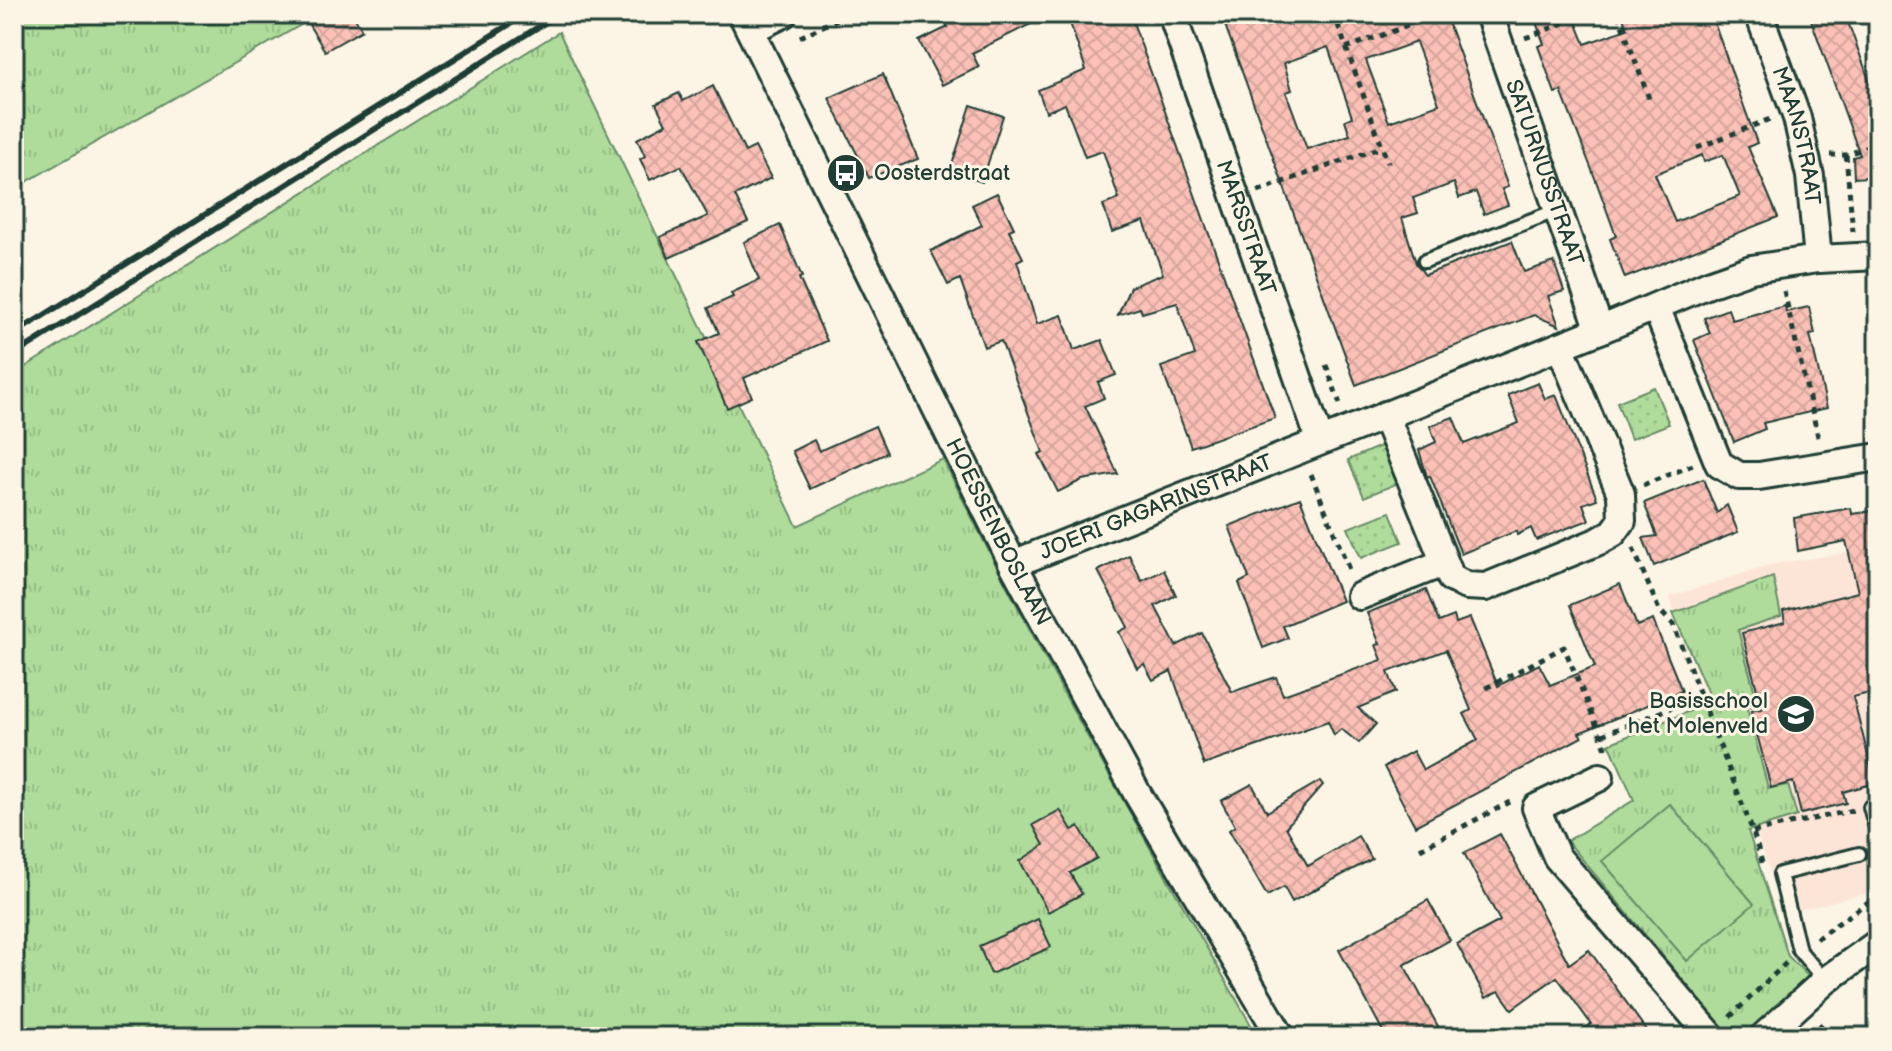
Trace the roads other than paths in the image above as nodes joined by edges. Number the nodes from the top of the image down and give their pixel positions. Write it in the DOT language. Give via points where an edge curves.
graph roads {
  1 [pos="783,14"];
  2 [pos="1172,14"];
  3 [pos="1489,14"];
  4 [pos="1759,14"];
  5 [pos="746,22"];
  6 [pos="1558,210"];
  7 [pos="1867,257"];
  8 [pos="1818,259"];
  9 [pos="1425,261"];
  10 [pos="1656,307"];
  11 [pos="1600,330"];
  12 [pos="1560,346"];
  13 [pos="1385,415"];
  14 [pos="1310,445"];
  15 [pos="1878,457"];
  16 [pos="1443,563"];
  17 [pos="1013,564"];
  18 [pos="1360,596"];
  19 [pos="1600,777"];
  20 [pos="1870,807"];
  21 [pos="1878,835"];
  22 [pos="1859,854"];
  23 [pos="1878,943"];
  24 [pos="1825,981"];
  25 [pos="1711,1036"];
  26 [pos="1281,1037"];
  27 [pos="1763,1037"];
  1 -- 5 [label="street"];
  2 -- 14 [label="street, MARSSTRAAT" via="1236,199"];
  3 -- 6 [label="street, SATURNUSSTRAAT"];
  4 -- 8 [label="street, MAANSTRAAT" via="1806,157"];
  5 -- 17 [label="street, HOESSENBOSLAAN"];
  6 -- 9 [label="lane"];
  6 -- 11 [label="street, SATURNUSSTRAAT"];
  7 -- 8 [label="street, JOERI GAGARINSTRAAT"];
  8 -- 10 [label="street, JOERI GAGARINSTRAAT" via="1751,269"];
  10 -- 11 [label="street, JOERI GAGARINSTRAAT"];
  10 -- 15 [label="street" via="1719,464 1739,476 1759,476"];
  11 -- 12 [label="street, JOERI GAGARINSTRAAT"];
  12 -- 13 [label="street, JOERI GAGARINSTRAAT"];
  12 -- 16 [label="street" via="1621,494 1622,521 1599,541 1486,587 1466,586 1451,578"];
  13 -- 14 [label="street, JOERI GAGARINSTRAAT"];
  13 -- 16 [label="street"];
  14 -- 17 [label="street, JOERI GAGARINSTRAAT"];
  16 -- 18 [label="street"];
  17 -- 26 [label="street, HOESSENBOSLAAN" via="1138,795"];
  19 -- 25 [label="street" via="1537,810 1557,857"];
  20 -- 21 [label="lane"];
  22 -- 24 [label="lane" via="1780,874 1799,950"];
  23 -- 24 [label="street"];
  24 -- 27 [label="street"];
}
